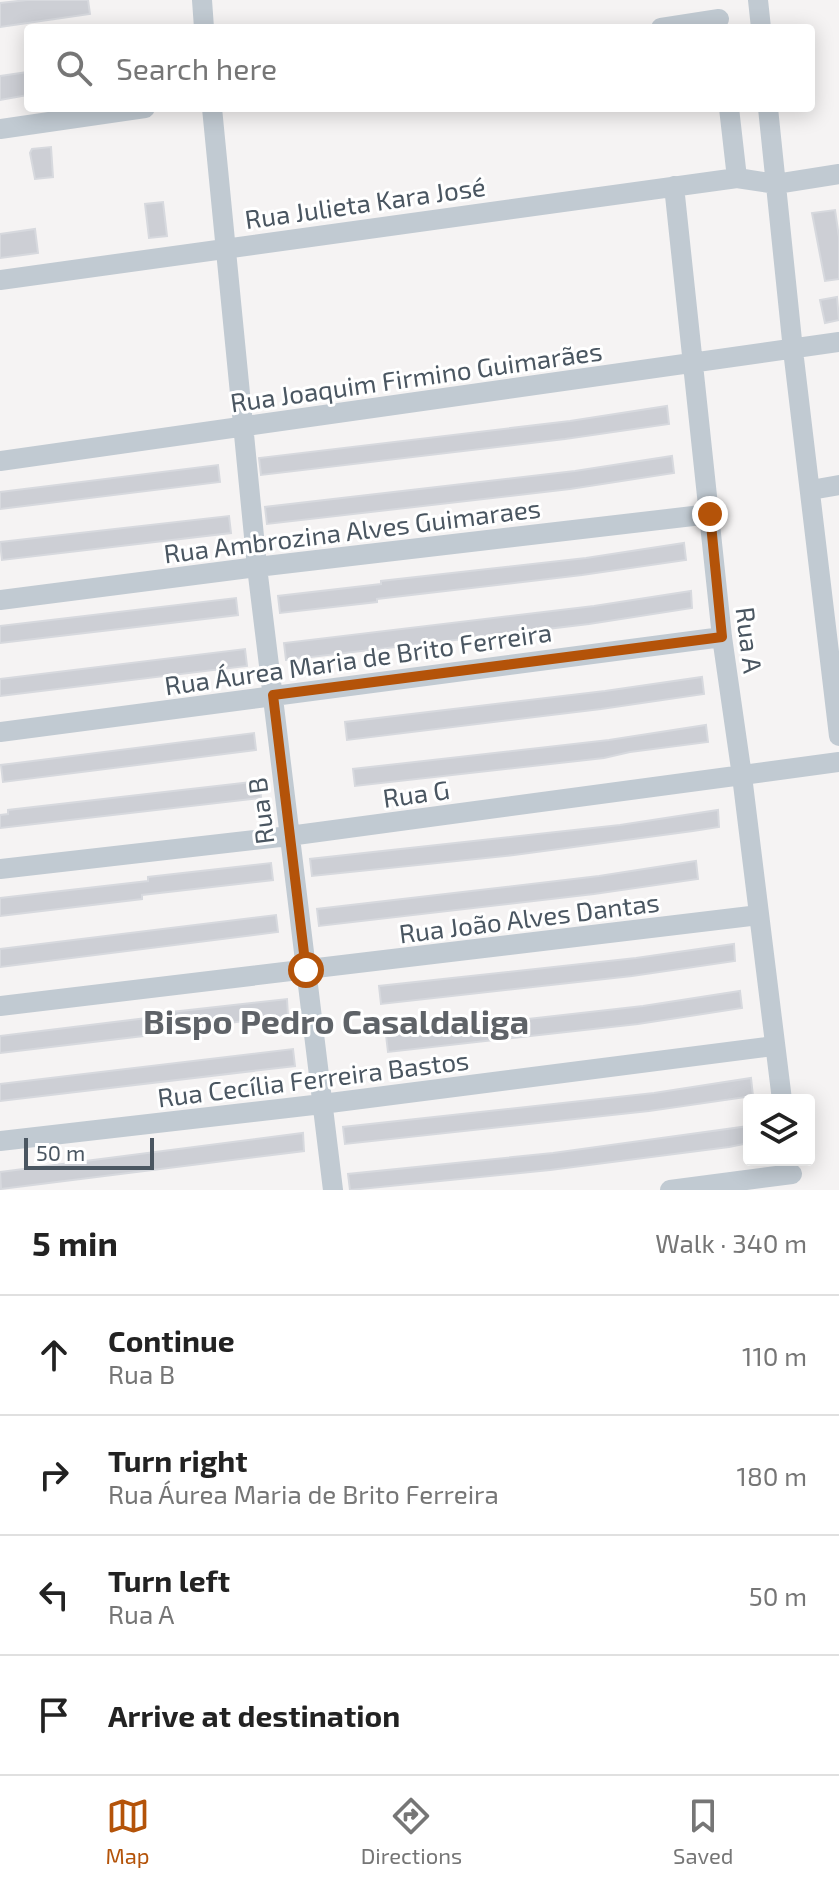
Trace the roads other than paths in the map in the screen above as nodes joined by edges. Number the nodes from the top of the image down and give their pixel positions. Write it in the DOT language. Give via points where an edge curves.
graph roads {
  1 [pos="202,0"];
  2 [pos="758,0"];
  3 [pos="718,16"];
  4 [pos="204,24"];
  5 [pos="680,24"];
  6 [pos="761,24"];
  7 [pos="117,112"];
  8 [pos="212,112"];
  9 [pos="729,112"];
  10 [pos="768,112"];
  11 [pos="0,129"];
  12 [pos="839,174"];
  13 [pos="737,178"];
  14 [pos="776,184"];
  15 [pos="674,186"];
  16 [pos="225,247"];
  17 [pos="0,280"];
  18 [pos="839,342"];
  19 [pos="793,350"];
  20 [pos="691,365"];
  21 [pos="243,426"];
  22 [pos="0,461"];
  23 [pos="839,485"];
  24 [pos="811,490"];
  25 [pos="710,514"];
  26 [pos="257,567"];
  27 [pos="0,600"];
  28 [pos="832,623"];
  29 [pos="722,637"];
  30 [pos="273,695"];
  31 [pos="0,732"];
  32 [pos="839,736"];
  33 [pos="839,762"];
  34 [pos="742,776"];
  35 [pos="289,836"];
  36 [pos="0,869"];
  37 [pos="759,915"];
  38 [pos="306,970"];
  39 [pos="0,1006"];
  40 [pos="774,1046"];
  41 [pos="781,1094"];
  42 [pos="322,1104"];
  43 [pos="0,1141"];
  44 [pos="792,1175"];
  45 [pos="333,1190"];
  46 [pos="670,1190"];
  1 -- 4 [label="street"];
  2 -- 6 [label="street"];
  3 -- 5 [label="street"];
  7 -- 11 [label="street"];
  8 -- 16 [label="street, Rua B"];
  9 -- 13 [label="street"];
  10 -- 14 [label="street"];
  12 -- 14 [label="street, Rua Julieta Kara José"];
  13 -- 14 [label="street, Rua Julieta Kara José"];
  13 -- 15 [label="street, Rua Julieta Kara José"];
  14 -- 19 [label="street"];
  15 -- 16 [label="street, Rua Julieta Kara José"];
  15 -- 20 [label="street, Rua A"];
  16 -- 17 [label="street, Rua Julieta Kara José"];
  16 -- 21 [label="street, Rua B"];
  18 -- 19 [label="street, Rua Joaquim Firmino Guimarães"];
  19 -- 20 [label="street, Rua Joaquim Firmino Guimarães"];
  19 -- 24 [label="street"];
  20 -- 21 [label="street, Rua Joaquim Firmino Guimarães"];
  20 -- 25 [label="street, Rua A"];
  21 -- 22 [label="street, Rua Joaquim Firmino Guimarães"];
  21 -- 26 [label="street, Rua B"];
  23 -- 24 [label="street"];
  24 -- 28 [label="street"];
  25 -- 26 [label="street, Rua Ambrozina Alves Guimaraes"];
  25 -- 29 [label="street, Rua A"];
  26 -- 27 [label="street, Rua Ambrozina Alves Guimaraes"];
  26 -- 30 [label="street, Rua B"];
  28 -- 32 [label="street"];
  29 -- 30 [label="street, Rua Áurea Maria de Brito Ferreira"];
  29 -- 34 [label="street, Rua A"];
  30 -- 31 [label="street, Rua Áurea Maria de Brito Ferreira"];
  30 -- 35 [label="street, Rua B"];
  33 -- 34 [label="street, Rua G"];
  34 -- 35 [label="street, Rua G"];
  34 -- 37 [label="street, Rua A"];
  35 -- 36 [label="street, Rua G"];
  35 -- 38 [label="street, Rua B"];
  37 -- 38 [label="street, Rua João Alves Dantas"];
  37 -- 40 [label="street, Rua A"];
  38 -- 39 [label="street, Rua João Alves Dantas"];
  38 -- 42 [label="street, Rua B"];
  40 -- 41 [label="street, Rua A"];
  40 -- 42 [label="street, Rua Cecília Ferreira Bastos"];
  42 -- 43 [label="street, Rua Cecília Ferreira Bastos"];
  42 -- 45 [label="street, Rua B"];
  44 -- 46 [label="street"];
}
